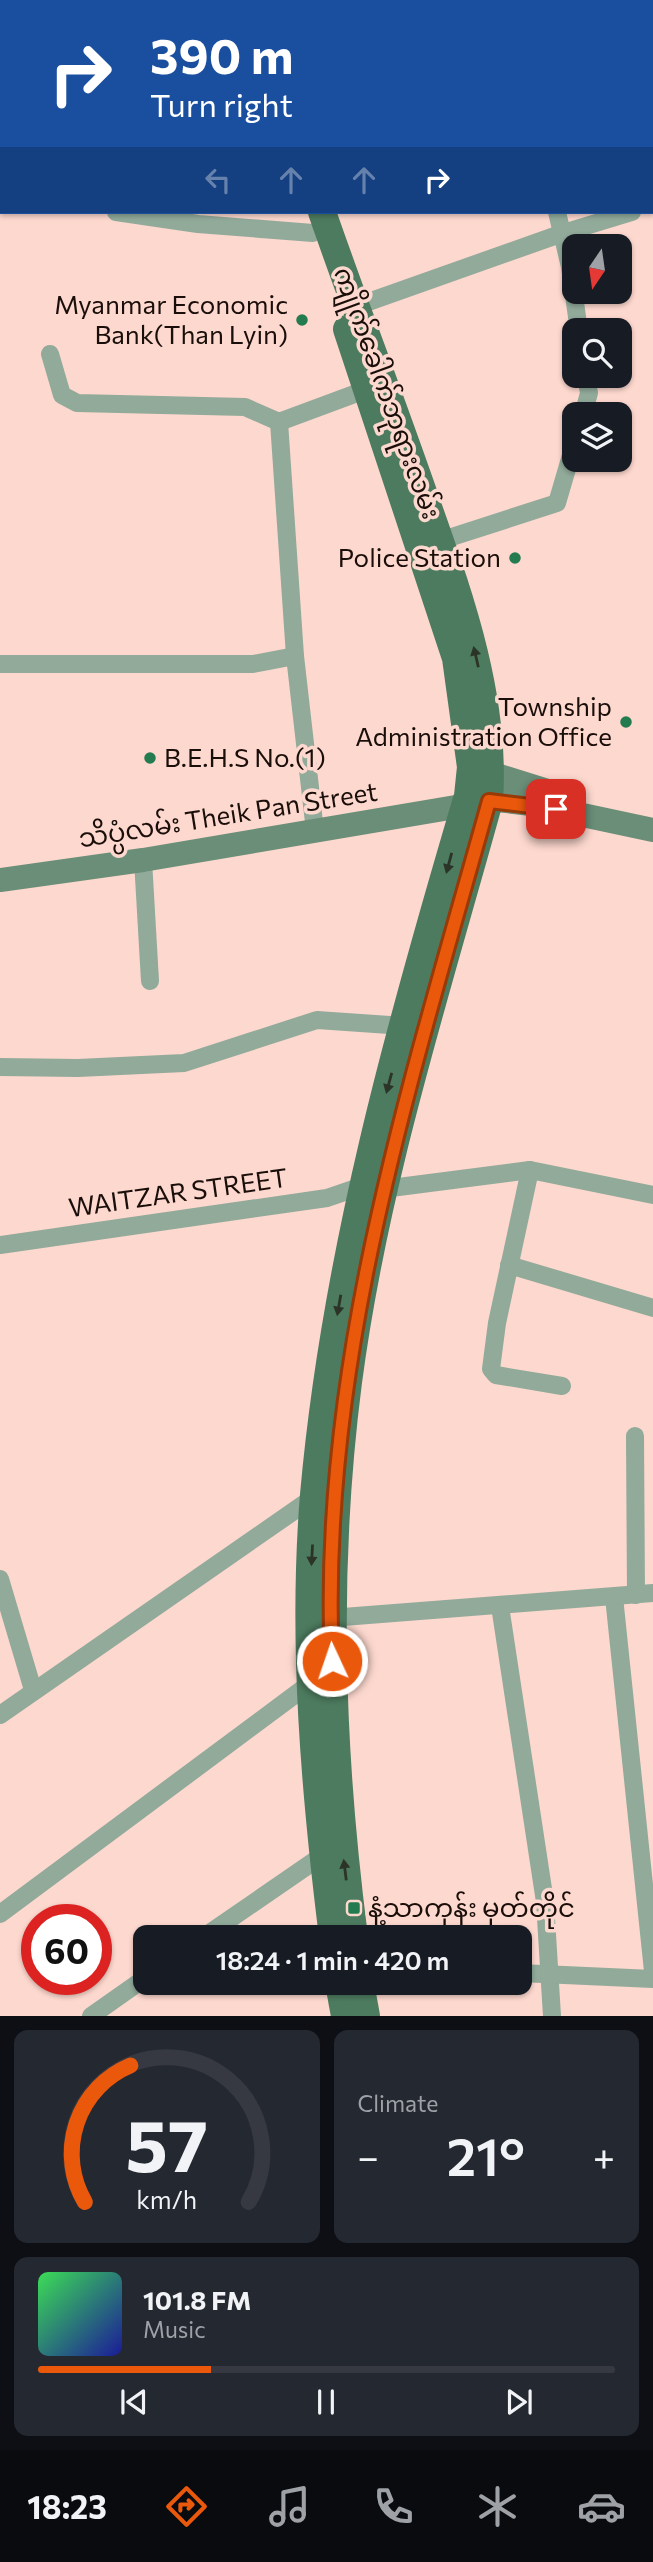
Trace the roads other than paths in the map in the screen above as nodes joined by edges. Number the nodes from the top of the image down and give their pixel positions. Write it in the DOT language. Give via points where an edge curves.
graph roads {
  1 [pos="130,214"];
  2 [pos="558,214"];
  3 [pos="625,214"];
  4 [pos="313,219"];
  5 [pos="563,233"];
  6 [pos="357,306"];
  7 [pos="577,318"];
  8 [pos="50,354"];
  9 [pos="376,386"];
  10 [pos="279,422"];
  11 [pos="566,472"];
  12 [pos="430,544"];
  13 [pos="295,656"];
  14 [pos="0,664"];
  15 [pos="479,788"];
  16 [pos="653,815"];
  17 [pos="653,830"];
  18 [pos="316,831"];
  19 [pos="143,860"];
  20 [pos="0,880"];
  21 [pos="150,981"];
  22 [pos="404,1026"];
  23 [pos="0,1067"];
  24 [pos="530,1170"];
  25 [pos="372,1187"];
  26 [pos="653,1195"];
  27 [pos="0,1245"];
  28 [pos="509,1265"];
  29 [pos="653,1308"];
  30 [pos="562,1386"];
  31 [pos="635,1436"];
  32 [pos="314,1497"];
  33 [pos="0,1579"];
  34 [pos="644,1594"];
  35 [pos="614,1597"];
  36 [pos="500,1605"];
  37 [pos="330,1618"];
  38 [pos="312,1682"];
  39 [pos="33,1690"];
  40 [pos="0,1715"];
  41 [pos="323,1855"];
  42 [pos="650,1908"];
  43 [pos="0,1914"];
  44 [pos="221,1925"];
  45 [pos="332,1925"];
  46 [pos="352,1925"];
  47 [pos="653,1971"];
  48 [pos="532,1974"];
  49 [pos="550,1975"];
  50 [pos="653,1979"];
  51 [pos="133,1986"];
  52 [pos="341,1995"];
  53 [pos="362,1995"];
  54 [pos="91,2016"];
  55 [pos="345,2016"];
  56 [pos="366,2016"];
  57 [pos="552,2016"];
  1 -- 4 [label="street" via="198,224"];
  2 -- 5 [label="street"];
  3 -- 5 [label="street"];
  4 -- 6 [label="main road, ကျိုက်ခေါက်ဘုရားလမ်း"];
  4 -- 9 [label="main road, ကျိုက်ခေါက်ဘုရားလမ်း"];
  5 -- 6 [label="street"];
  5 -- 7 [label="street"];
  6 -- 9 [label="main road, ကျိုက်ခေါက်ဘုရားလမ်း"];
  8 -- 10 [label="street" via="62,396 77,403 245,407"];
  9 -- 10 [label="street"];
  9 -- 12 [label="main road, ကျိုက်ခေါက်ဘုရားလမ်း"];
  10 -- 13 [label="street"];
  11 -- 12 [label="street" via="557,503"];
  12 -- 15 [label="main road, ကျိုက်ခေါက်ဘုရားလမ်း"];
  13 -- 14 [label="street" via="253,664"];
  13 -- 18 [label="street"];
  15 -- 16 [label="street" via="538,790"];
  15 -- 17 [label="street"];
  15 -- 18 [label="street, သိပ္ပံလမ်း Theik Pan Street"];
  15 -- 22 [label="main road, ကျိုက်ခေါက်ဘုရားလမ်း, one-way"];
  15 -- 25 [label="main road, ကျိုက်ခေါက်ဘုရားလမ်း"];
  18 -- 19 [label="street, သိပ္ပံလမ်း Theik Pan Street"];
  19 -- 20 [label="street, သိပ္ပံလမ်း Theik Pan Street"];
  19 -- 21 [label="street"];
  22 -- 23 [label="street" via="317,1020 184,1063"];
  22 -- 25 [label="main road, ကျိုက်ခေါက်ဘုရားလမ်း, one-way"];
  24 -- 25 [label="street, WAITZAR STREET"];
  24 -- 26 [label="street, WAITZAR STREET"];
  24 -- 28 [label="street"];
  25 -- 27 [label="street, WAITZAR STREET" via="327,1198"];
  25 -- 32 [label="main road, ကျိုက်ခေါက်ဘုရားလမ်း, one-way" via="327,1376"];
  25 -- 37 [label="main road, ကျိုက်ခေါက်ဘုရားလမ်း" via="335,1500"];
  28 -- 29 [label="street"];
  28 -- 30 [label="street" via="492,1373"];
  31 -- 34 [label="street"];
  32 -- 38 [label="main road, ကျိုက်ခေါက်ဘုရားလမ်း, one-way" via="309,1615"];
  32 -- 39 [label="street"];
  33 -- 39 [label="street"];
  34 -- 35 [label="street"];
  35 -- 36 [label="street"];
  35 -- 42 [label="street"];
  36 -- 37 [label="street"];
  36 -- 49 [label="street" via="545,1902"];
  46 -- 37 [label="main road, ကျိုက်ခေါက်ဘုရားလမ်း, one-way" via="343,1856"];
  38 -- 41 [label="main road, ကျိုက်ခေါက်ဘုရားလမ်း"];
  38 -- 43 [label="street"];
  39 -- 40 [label="street"];
  41 -- 44 [label="street"];
  41 -- 45 [label="main road, ကျိုက်ခေါက်ဘုရားလမ်း"];
  42 -- 47 [label="street"];
  48 -- 49 [label="street"];
  49 -- 50 [label="street"];
  49 -- 57 [label="street"];
  51 -- 54 [label="street"];
  52 -- 55 [label="main road"];
  53 -- 56 [label="main road"];
}
